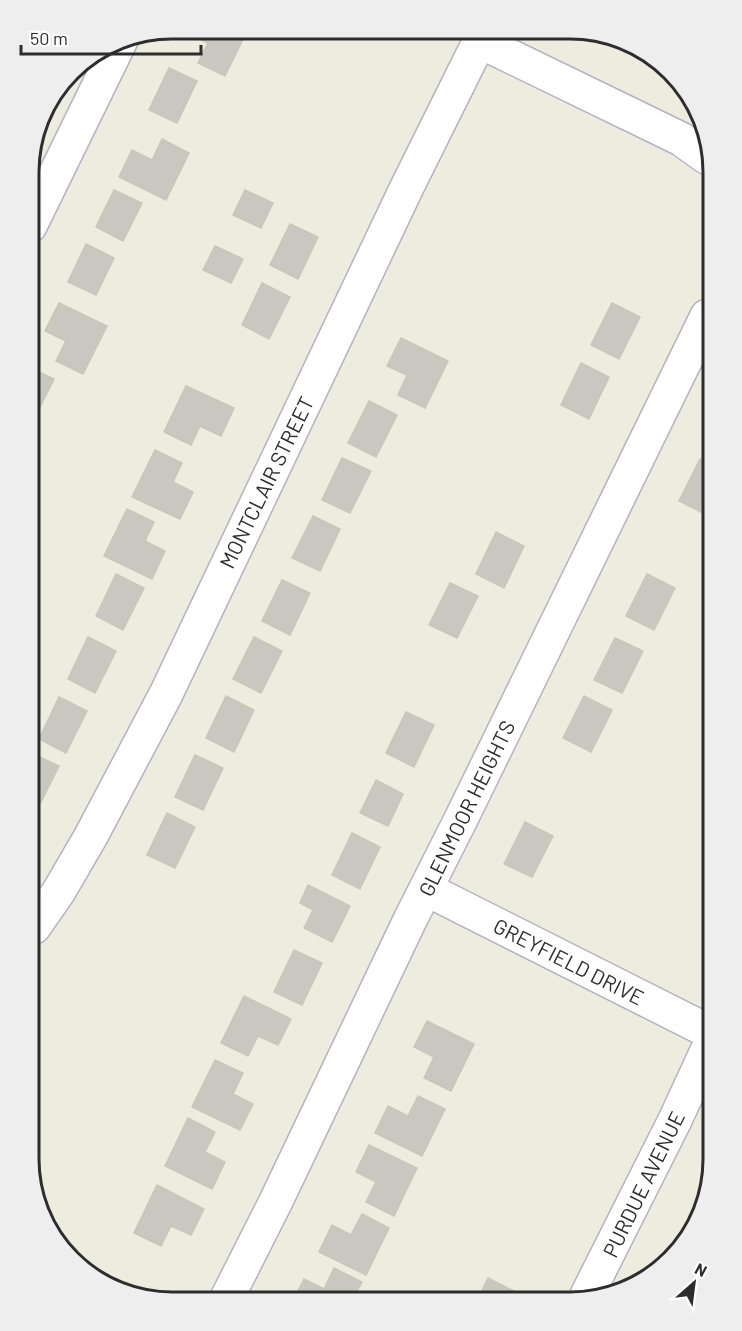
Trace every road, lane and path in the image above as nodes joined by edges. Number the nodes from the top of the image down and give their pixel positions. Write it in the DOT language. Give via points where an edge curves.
graph roads {
  1 [pos="481,39"];
  2 [pos="488,39"];
  3 [pos="115,52"];
  4 [pos="701,154"];
  5 [pos="39,208"];
  6 [pos="703,324"];
  7 [pos="426,889"];
  8 [pos="39,920"];
  9 [pos="703,1028"];
  10 [pos="703,1059"];
  11 [pos="589,1291"];
  12 [pos="230,1292"];
  1 -- 8 [label="street, MONTCLAIR STREET" via="166,694 92,836"];
  2 -- 4 [label="street"];
  3 -- 5 [label="street"];
  6 -- 7 [label="street, GLENMOOR HEIGHTS"];
  7 -- 9 [label="street, GREYFIELD DRIVE"];
  7 -- 12 [label="street, GLENMOOR HEIGHTS"];
  10 -- 11 [label="street, PURDUE AVENUE"];
}
